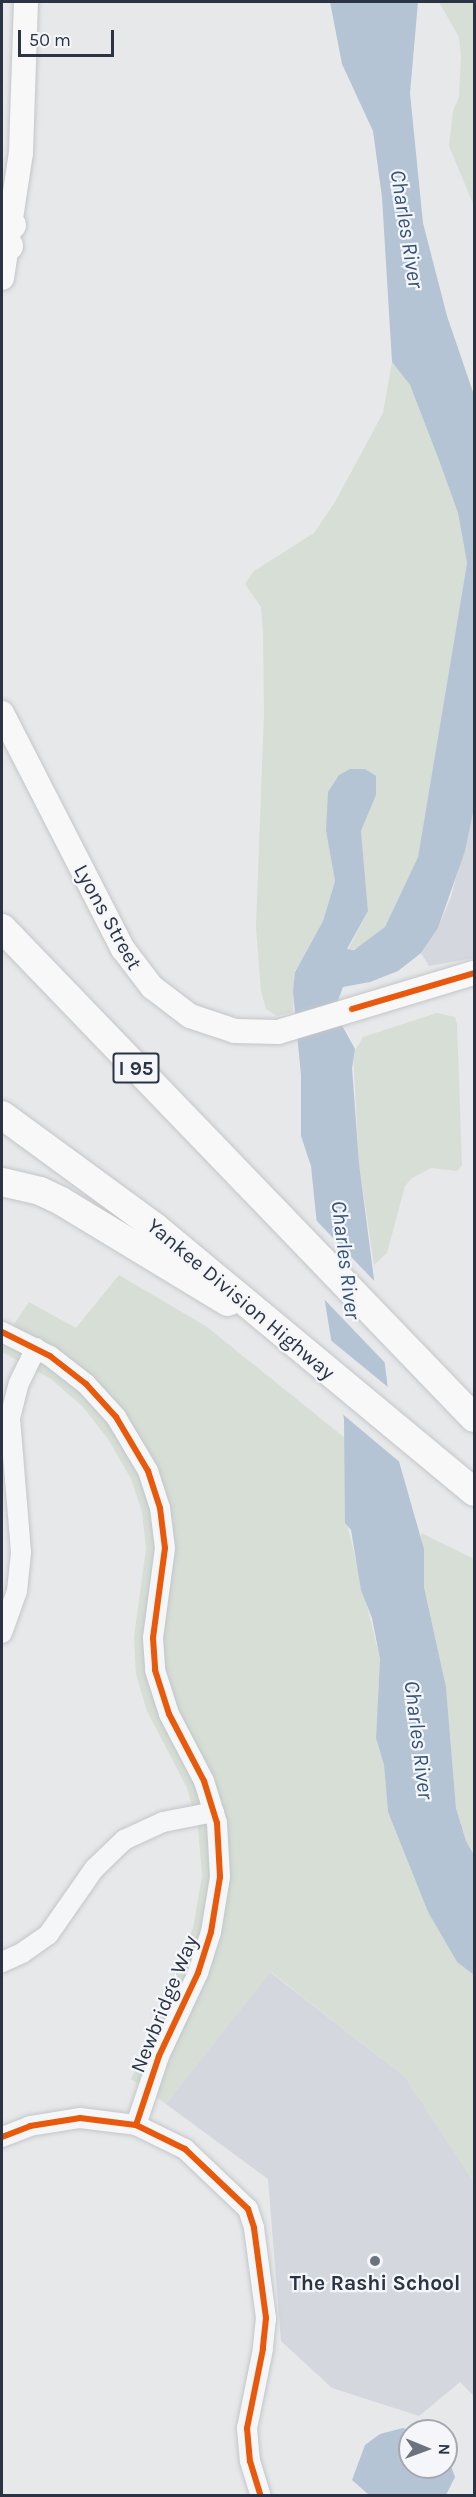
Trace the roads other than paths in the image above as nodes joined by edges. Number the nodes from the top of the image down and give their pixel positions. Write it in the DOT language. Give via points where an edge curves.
graph roads {
  1 [pos="26,2"];
  2 [pos="6,235"];
  3 [pos="2,278"];
  4 [pos="2,714"];
  5 [pos="2,928"];
  6 [pos="474,974"];
  7 [pos="2,1115"];
  8 [pos="2,1182"];
  9 [pos="2,1332"];
  10 [pos="283,1333"];
  11 [pos="36,1348"];
  12 [pos="424,1366"];
  13 [pos="474,1399"];
  14 [pos="474,1418"];
  15 [pos="474,1492"];
  16 [pos="2,1633"];
  17 [pos="214,1812"];
  18 [pos="2,1962"];
  19 [pos="136,2125"];
  20 [pos="2,2137"];
  21 [pos="261,2496"];
  1 -- 2 [label="main road" via="22,133"];
  2 -- 3 [label="main road"];
  4 -- 6 [label="main road, Lyons Street" via="116,938 143,979 170,1004 208,1024 244,1033 285,1030"];
  5 -- 12 [label="highway, I 95"];
  7 -- 10 [label="highway, Yankee Division Highway" via="155,1227"];
  8 -- 10 [label="highway" via="61,1201 199,1288"];
  9 -- 11 [label="street, Newbridge Way"];
  10 -- 15 [label="highway, Yankee Division Highway"];
  11 -- 16 [label="street" via="19,1383 10,1418 21,1552 17,1591"];
  11 -- 17 [label="street, Newbridge Way" via="96,1394 124,1429 148,1470 160,1508 165,1548 153,1638 155,1671 164,1704 196,1760"];
  12 -- 13 [label="highway"];
  12 -- 14 [label="highway, I 95"];
  17 -- 18 [label="street" via="163,1822 124,1840 93,1869 48,1935"];
  17 -- 19 [label="street, Newbridge Way" via="220,1863 213,1925 198,1972 153,2071"];
  19 -- 20 [label="street" via="103,2118 68,2119 30,2126"];
  19 -- 21 [label="street" via="193,2155 251,2214 266,2328 249,2406 247,2439"];
}
